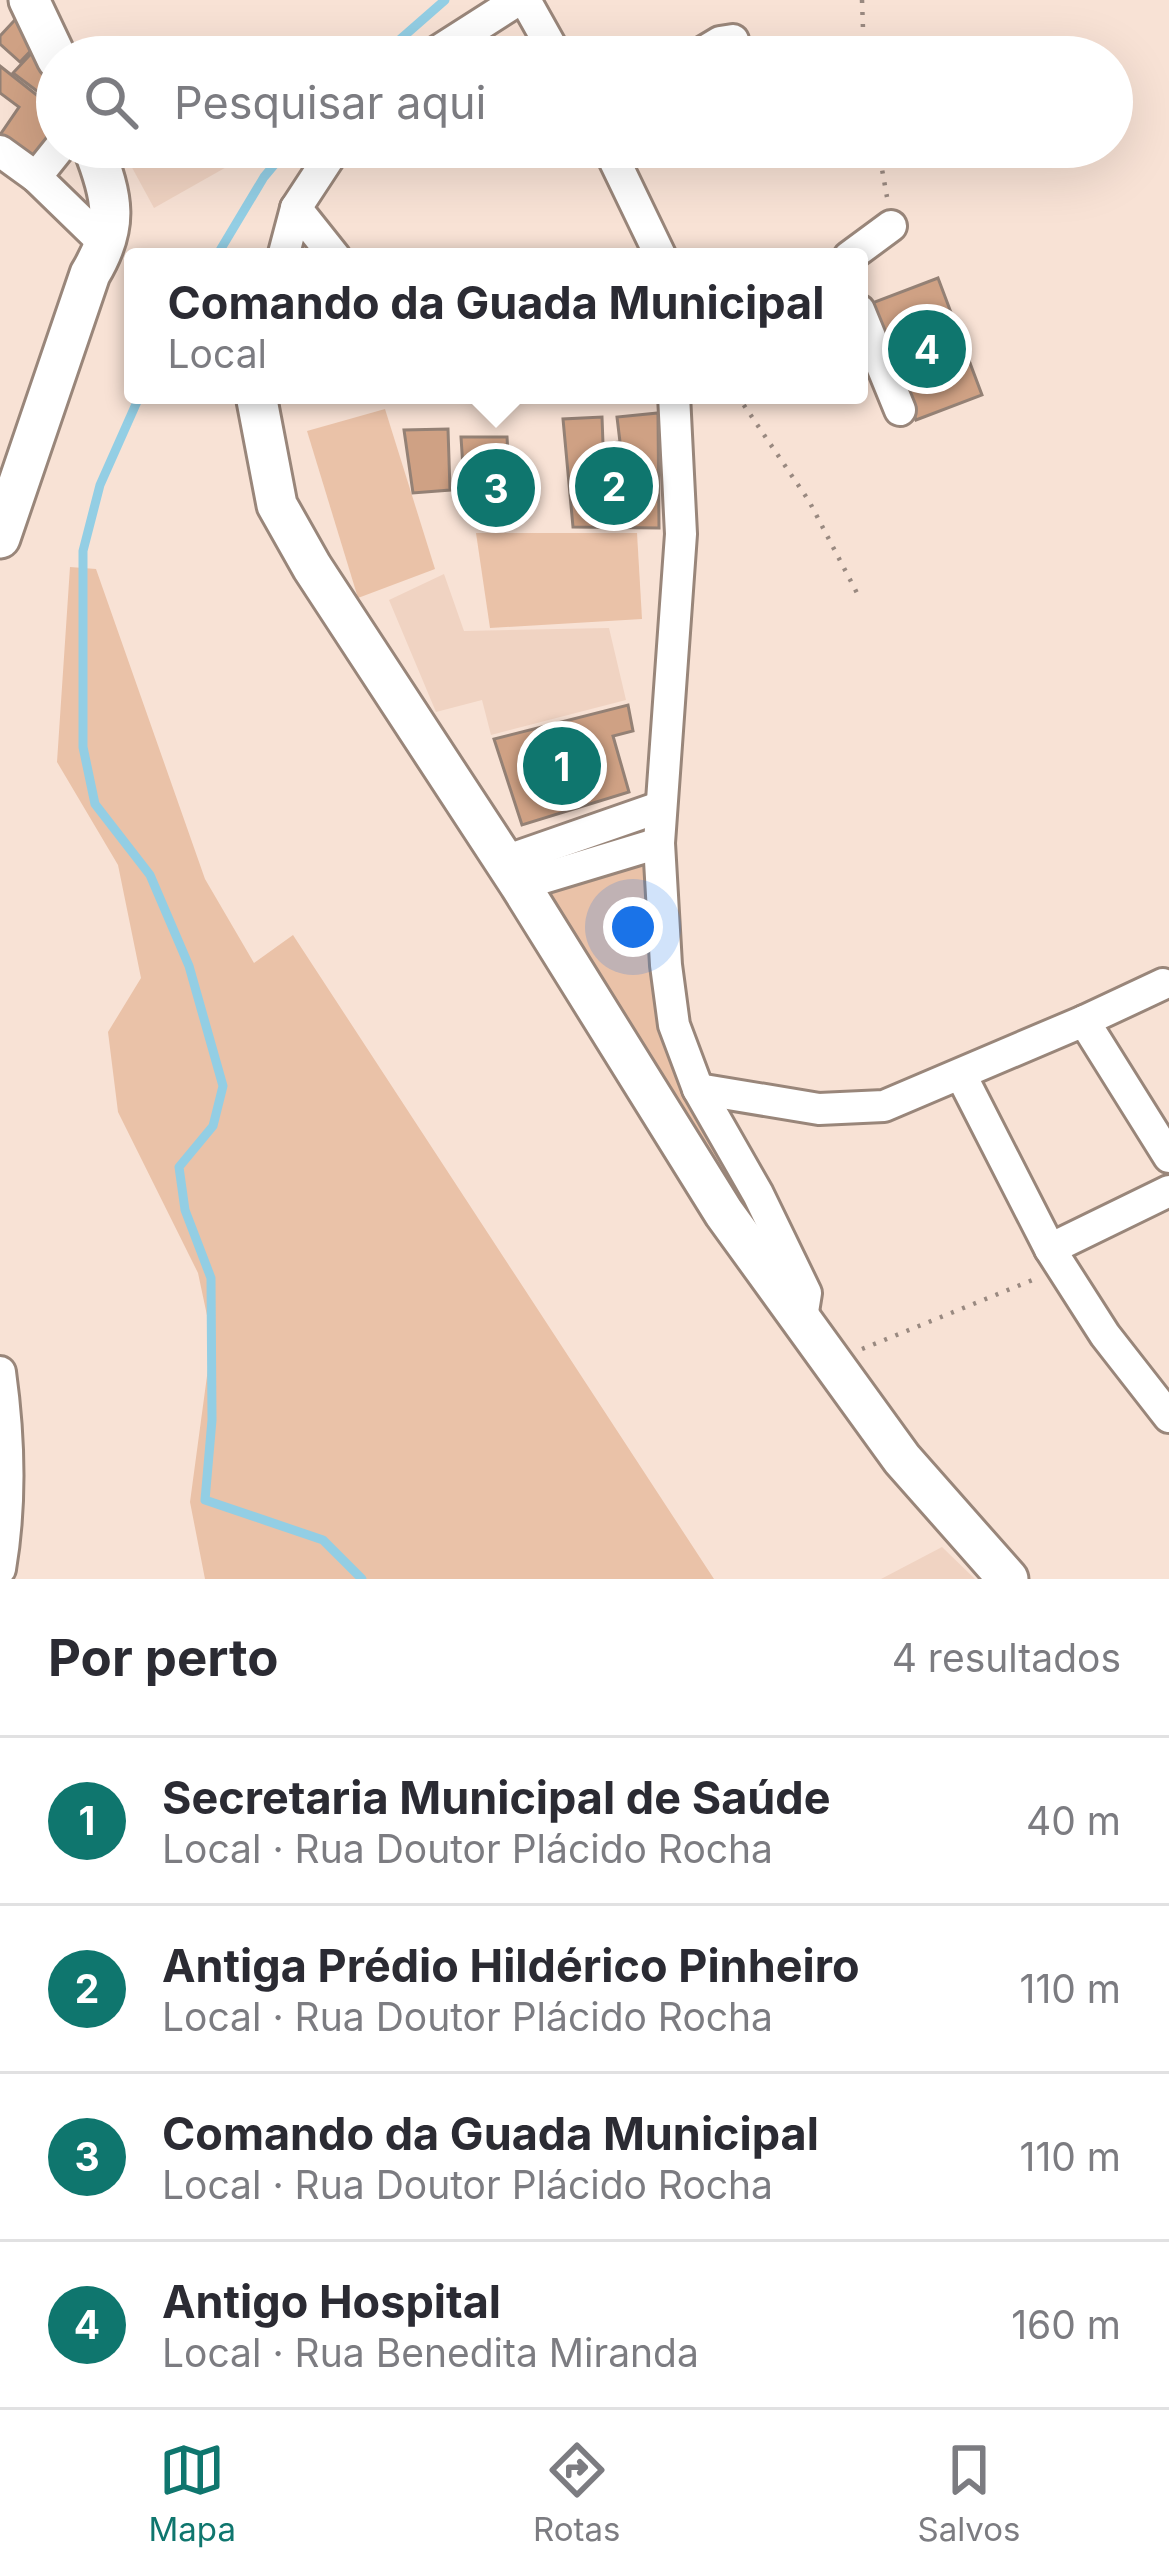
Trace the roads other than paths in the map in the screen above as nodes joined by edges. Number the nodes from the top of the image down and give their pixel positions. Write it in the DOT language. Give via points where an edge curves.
graph roads {
  1 [pos="29,0"];
  2 [pos="522,0"];
  3 [pos="46,36"];
  4 [pos="463,36"];
  5 [pos="544,36"];
  6 [pos="0,151"];
  7 [pos="43,168"];
  8 [pos="100,168"];
  9 [pos="322,168"];
  10 [pos="618,168"];
  11 [pos="36,177"];
  12 [pos="296,208"];
  13 [pos="891,226"];
  14 [pos="285,248"];
  15 [pos="328,248"];
  16 [pos="657,248"];
  17 [pos="861,248"];
  18 [pos="120,256"];
  19 [pos="868,332"];
  20 [pos="258,404"];
  21 [pos="674,404"];
  22 [pos="900,410"];
  23 [pos="0,538"];
  24 [pos="660,807"];
  25 [pos="659,842"];
  26 [pos="513,873"];
  27 [pos="1163,984"];
  28 [pos="1084,1021"];
  29 [pos="961,1076"];
  30 [pos="698,1089"];
  31 [pos="1169,1157"];
  32 [pos="1169,1191"];
  33 [pos="1056,1258"];
  34 [pos="802,1318"];
  35 [pos="0,1372"];
  36 [pos="1169,1417"];
  37 [pos="0,1569"];
  38 [pos="1008,1579"];
  1 -- 3 [label="street"];
  2 -- 4 [label="street"];
  2 -- 5 [label="street"];
  6 -- 11 [label="street"];
  7 -- 11 [label="street"];
  8 -- 18 [label="street"];
  9 -- 12 [label="street"];
  10 -- 16 [label="street"];
  11 -- 18 [label="street"];
  12 -- 14 [label="street"];
  12 -- 15 [label="street"];
  13 -- 17 [label="street"];
  18 -- 23 [label="street" via="90,274"];
  19 -- 22 [label="street"];
  20 -- 26 [label="street" via="287,527"];
  21 -- 24 [label="street" via="681,534"];
  24 -- 25 [label="street"];
  24 -- 26 [label="street"];
  25 -- 26 [label="street"];
  25 -- 30 [label="street" via="674,1025"];
  26 -- 34 [label="street" via="724,1213"];
  27 -- 28 [label="street"];
  28 -- 29 [label="street"];
  28 -- 31 [label="street"];
  29 -- 30 [label="street" via="904,1100 847,1110"];
  29 -- 33 [label="street"];
  30 -- 34 [label="street" via="806,1293"];
  32 -- 33 [label="street"];
  33 -- 36 [label="street"];
  34 -- 38 [label="street" via="902,1459"];
  35 -- 37 [label="street" via="7,1420"];
}
